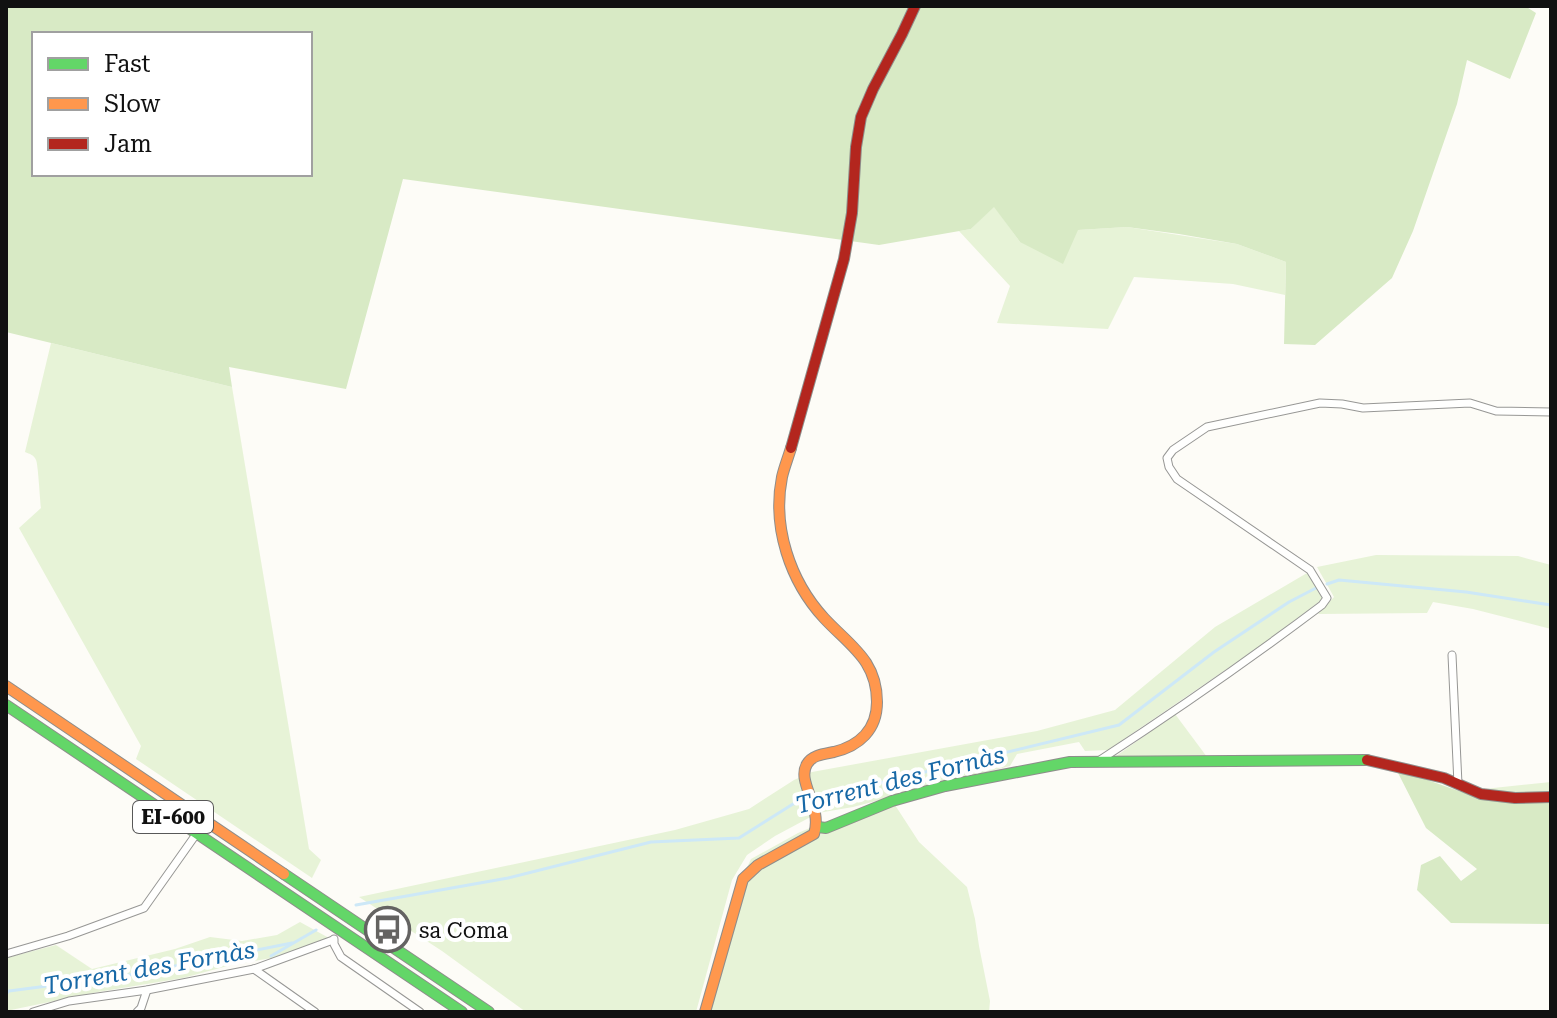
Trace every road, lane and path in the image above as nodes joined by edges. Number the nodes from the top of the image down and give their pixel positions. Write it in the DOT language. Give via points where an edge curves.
graph roads {
  1 [pos="915,6"];
  2 [pos="1551,412"];
  3 [pos="1452,655"];
  4 [pos="6,686"];
  5 [pos="6,705"];
  6 [pos="1096,763"];
  7 [pos="1458,784"];
  8 [pos="1551,797"];
  9 [pos="818,827"];
  10 [pos="197,833"];
  11 [pos="336,935"];
  12 [pos="6,954"];
  13 [pos="254,969"];
  14 [pos="147,990"];
  15 [pos="33,1012"];
  16 [pos="137,1012"];
  17 [pos="315,1012"];
  18 [pos="420,1012"];
  19 [pos="462,1012"];
  20 [pos="489,1012"];
  21 [pos="705,1012"];
  1 -- 9 [label="street" via="862,116 844,259 782,479 784,544 797,579 823,618 861,652 874,680 877,708 868,733 858,743 807,762 803,772"];
  2 -- 6 [label="street" via="1496,411 1470,403 1363,408 1320,403 1207,427 1173,450 1167,458 1177,479 1310,570 1327,598"];
  3 -- 7 [label="street"];
  4 -- 20 [label="street, EI-600"];
  5 -- 10 [label="street, EI-600"];
  6 -- 7 [label="street" via="1364,759"];
  6 -- 9 [label="street" via="1070,762 945,786"];
  7 -- 8 [label="street" via="1481,794"];
  9 -- 21 [label="street" via="743,879"];
  10 -- 11 [label="street, EI-600"];
  10 -- 12 [label="street" via="144,908"];
  11 -- 13 [label="street"];
  11 -- 18 [label="street" via="341,957"];
  11 -- 19 [label="street, EI-600"];
  13 -- 14 [label="street"];
  13 -- 17 [label="street"];
  14 -- 15 [label="street"];
  14 -- 16 [label="street"];
}
